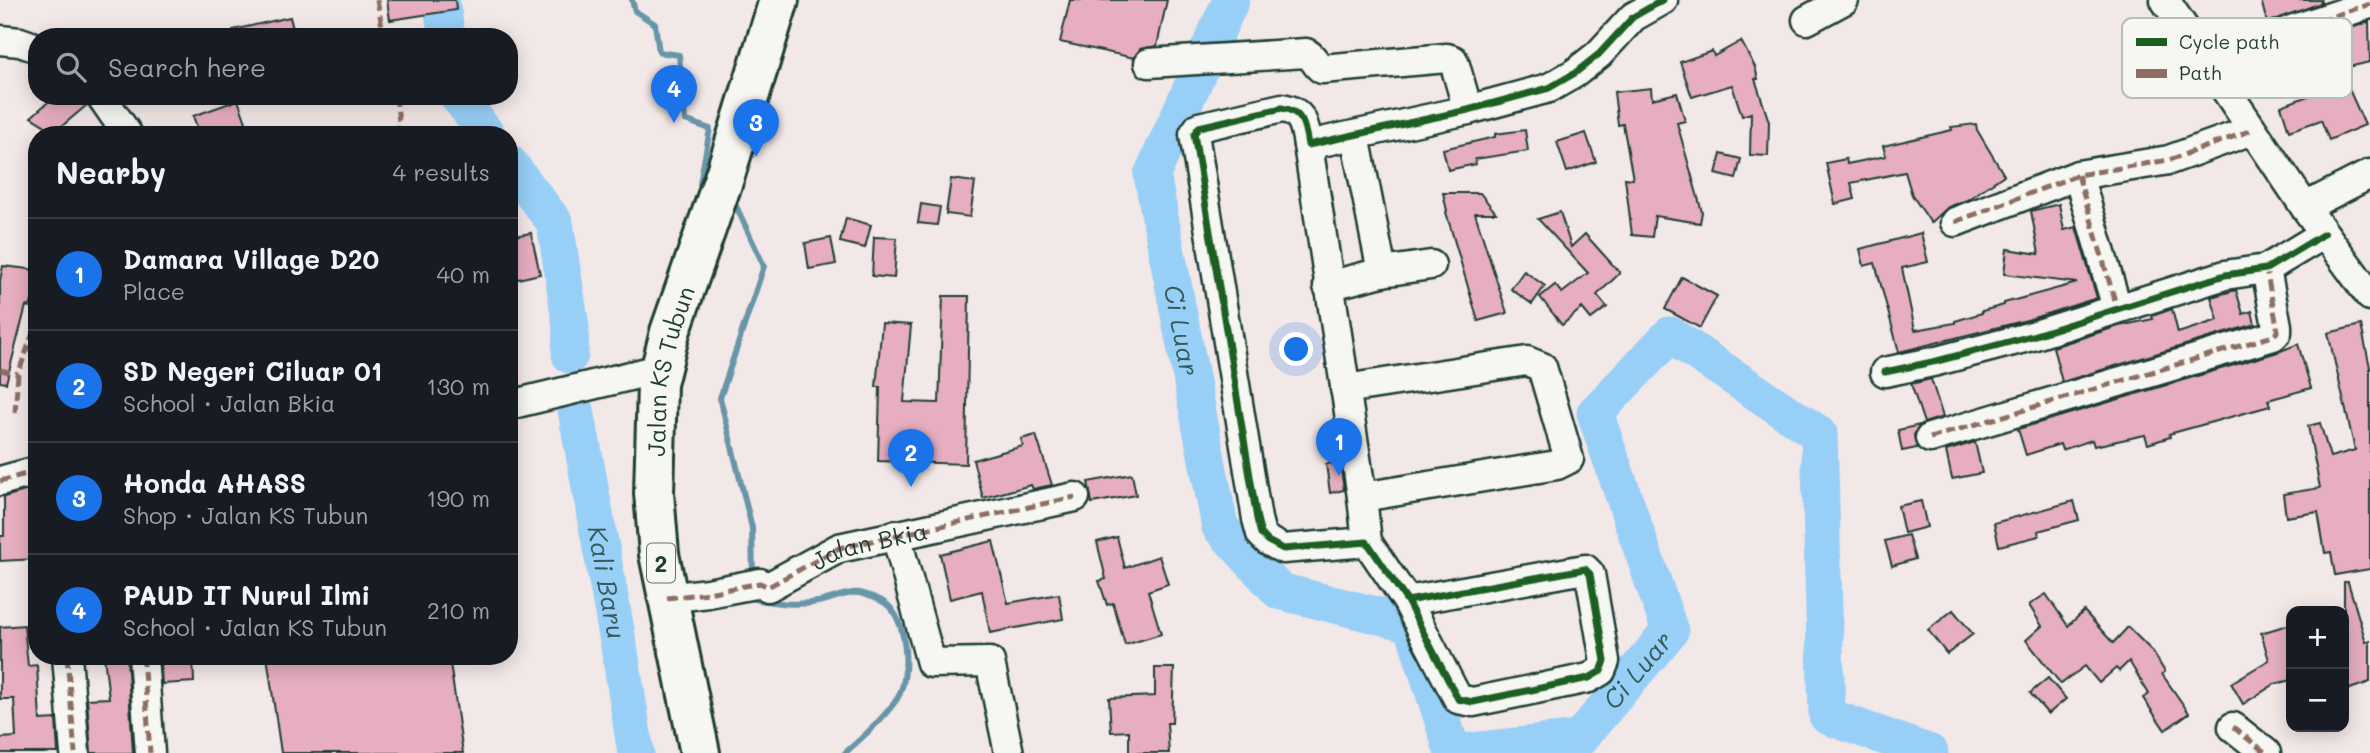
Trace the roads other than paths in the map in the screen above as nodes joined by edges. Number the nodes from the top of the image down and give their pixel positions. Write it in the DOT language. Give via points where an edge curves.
graph roads {
  1 [pos="779,0"];
  2 [pos="1663,0"];
  3 [pos="1844,0"];
  4 [pos="2165,0"];
  5 [pos="2370,4"];
  6 [pos="2177,18"];
  7 [pos="2327,18"];
  8 [pos="1807,20"];
  9 [pos="0,40"];
  10 [pos="28,45"];
  11 [pos="1149,63"];
  12 [pos="2230,98"];
  13 [pos="107,105"];
  14 [pos="1468,110"];
  15 [pos="122,126"];
  16 [pos="2252,130"];
  17 [pos="1355,136"];
  18 [pos="1308,145"];
  19 [pos="2370,174"];
  20 [pos="2078,175"];
  21 [pos="2305,207"];
  22 [pos="1955,222"];
  23 [pos="2324,234"];
  24 [pos="1431,265"];
  25 [pos="2266,269"];
  26 [pos="1382,272"];
  27 [pos="1328,286"];
  28 [pos="2370,296"];
  29 [pos="2117,308"];
  30 [pos="659,369"];
  31 [pos="1885,372"];
  32 [pos="1345,389"];
  33 [pos="518,403"];
  34 [pos="1930,438"];
  35 [pos="28,473"];
  36 [pos="0,481"];
  37 [pos="1075,497"];
  38 [pos="1362,497"];
  39 [pos="896,536"];
  40 [pos="1367,542"];
  41 [pos="667,598"];
  42 [pos="1407,601"];
  43 [pos="68,665"];
  44 [pos="144,665"];
  45 [pos="2233,727"];
  46 [pos="75,753"];
  47 [pos="150,753"];
  48 [pos="700,753"];
  49 [pos="1009,753"];
  50 [pos="2266,753"];
  1 -- 30 [label="highway, Jalan KS Tubun / 2"];
  2 -- 14 [label="street" via="1633,17 1599,54 1558,83"];
  3 -- 8 [label="street"];
  4 -- 6 [label="street"];
  5 -- 7 [label="street"];
  9 -- 10 [label="street"];
  11 -- 14 [label="street" via="1306,53 1322,69 1447,58 1455,65"];
  12 -- 16 [label="street"];
  13 -- 15 [label="street"];
  14 -- 17 [label="street"];
  16 -- 20 [label="street" via="2169,160"];
  16 -- 21 [label="street"];
  17 -- 18 [label="street"];
  17 -- 26 [label="street"];
  18 -- 27 [label="street"];
  18 -- 40 [label="street" via="1303,119 1292,109 1282,108 1199,127 1194,134 1261,534 1283,549"];
  19 -- 21 [label="street"];
  20 -- 22 [label="street"];
  20 -- 29 [label="street"];
  21 -- 23 [label="street"];
  23 -- 25 [label="street"];
  23 -- 28 [label="street"];
  24 -- 26 [label="street"];
  25 -- 29 [label="street" via="2225,275"];
  25 -- 34 [label="street" via="2277,326 2273,336"];
  26 -- 27 [label="street"];
  27 -- 32 [label="street"];
  29 -- 31 [label="street" via="2032,336"];
  30 -- 33 [label="street"];
  30 -- 41 [label="highway, Jalan KS Tubun / 2" via="654,493"];
  32 -- 38 [label="street"];
  32 -- 38 [label="street" via="1527,361 1538,364 1569,459 1557,465"];
  35 -- 36 [label="street"];
  37 -- 39 [label="street, Jalan Bkia"];
  38 -- 40 [label="street"];
  39 -- 41 [label="street, Jalan Bkia" via="839,548 768,587 760,583"];
  39 -- 49 [label="street" via="931,663 990,662"];
  40 -- 42 [label="street"];
  41 -- 48 [label="highway, Jalan KS Tubun / 2"];
  42 -- 42 [label="street" via="1458,699 1464,701 1589,678 1601,671 1605,661 1590,574 1585,569"];
  43 -- 46 [label="street"];
  44 -- 47 [label="street"];
  45 -- 50 [label="street"];
}
